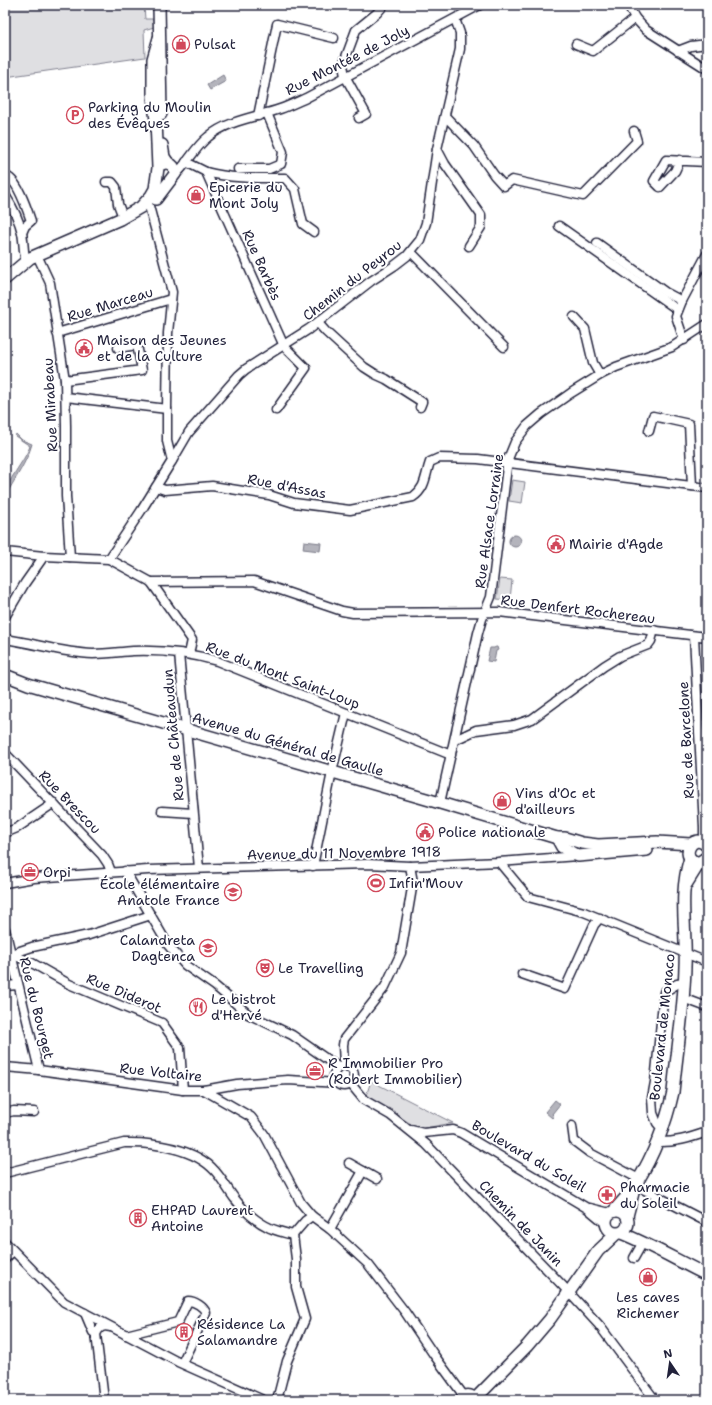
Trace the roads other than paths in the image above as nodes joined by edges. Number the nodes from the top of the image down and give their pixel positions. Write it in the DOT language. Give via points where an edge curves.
graph roads {
  1 [pos="158,5"];
  2 [pos="384,5"];
  3 [pos="480,5"];
  4 [pos="628,5"];
  5 [pos="635,18"];
  6 [pos="455,19"];
  7 [pos="334,38"];
  8 [pos="576,44"];
  9 [pos="707,44"];
  10 [pos="678,51"];
  11 [pos="707,69"];
  12 [pos="345,76"];
  13 [pos="267,113"];
  14 [pos="258,116"];
  15 [pos="445,116"];
  16 [pos="359,118"];
  17 [pos="634,131"];
  18 [pos="437,149"];
  19 [pos="680,160"];
  20 [pos="186,162"];
  21 [pos="707,162"];
  22 [pos="164,168"];
  23 [pos="238,169"];
  24 [pos="206,172"];
  25 [pos="5,176"];
  26 [pos="172,178"];
  27 [pos="106,182"];
  28 [pos="5,195"];
  29 [pos="149,206"];
  30 [pos="121,218"];
  31 [pos="559,226"];
  32 [pos="314,232"];
  33 [pos="22,233"];
  34 [pos="597,243"];
  35 [pos="469,246"];
  36 [pos="411,252"];
  37 [pos="707,254"];
  38 [pos="37,255"];
  39 [pos="26,261"];
  40 [pos="5,279"];
  41 [pos="171,299"];
  42 [pos="682,301"];
  43 [pos="678,310"];
  44 [pos="574,317"];
  45 [pos="318,322"];
  46 [pos="707,324"];
  47 [pos="57,334"];
  48 [pos="684,340"];
  49 [pos="284,346"];
  50 [pos="504,347"];
  51 [pos="118,348"];
  52 [pos="600,375"];
  53 [pos="65,380"];
  54 [pos="66,397"];
  55 [pos="420,407"];
  56 [pos="167,409"];
  57 [pos="276,410"];
  58 [pos="649,431"];
  59 [pos="172,461"];
  60 [pos="508,463"];
  61 [pos="692,486"];
  62 [pos="156,487"];
  63 [pos="707,488"];
  64 [pos="5,552"];
  65 [pos="44,556"];
  66 [pos="70,557"];
  67 [pos="109,559"];
  68 [pos="151,582"];
  69 [pos="485,612"];
  70 [pos="5,617"];
  71 [pos="654,630"];
  72 [pos="694,636"];
  73 [pos="707,637"];
  74 [pos="5,639"];
  75 [pos="179,654"];
  76 [pos="190,654"];
  77 [pos="7,675"];
  78 [pos="346,713"];
  79 [pos="186,730"];
  80 [pos="455,740"];
  81 [pos="5,753"];
  82 [pos="451,755"];
  83 [pos="703,756"];
  84 [pos="332,772"];
  85 [pos="440,803"];
  86 [pos="54,804"];
  87 [pos="162,811"];
  88 [pos="193,813"];
  89 [pos="5,833"];
  90 [pos="557,838"];
  91 [pos="706,844"];
  92 [pos="695,855"];
  93 [pos="578,856"];
  94 [pos="499,862"];
  95 [pos="313,866"];
  96 [pos="410,866"];
  97 [pos="199,868"];
  98 [pos="125,871"];
  99 [pos="111,872"];
  100 [pos="5,883"];
  101 [pos="151,915"];
  102 [pos="600,918"];
  103 [pos="5,929"];
  104 [pos="11,954"];
  105 [pos="685,954"];
  106 [pos="707,962"];
  107 [pos="522,974"];
  108 [pos="684,983"];
  109 [pos="18,985"];
  110 [pos="5,986"];
  111 [pos="683,998"];
  112 [pos="707,1007"];
  113 [pos="5,1067"];
  114 [pos="341,1067"];
  115 [pos="39,1070"];
  116 [pos="350,1083"];
  117 [pos="338,1084"];
  118 [pos="183,1090"];
  119 [pos="204,1090"];
  120 [pos="34,1112"];
  121 [pos="5,1113"];
  122 [pos="572,1126"];
  123 [pos="408,1129"];
  124 [pos="662,1129"];
  125 [pos="707,1132"];
  126 [pos="656,1142"];
  127 [pos="349,1163"];
  128 [pos="363,1171"];
  129 [pos="5,1173"];
  130 [pos="378,1179"];
  131 [pos="637,1182"];
  132 [pos="312,1216"];
  133 [pos="609,1218"];
  134 [pos="627,1220"];
  135 [pos="707,1222"];
  136 [pos="330,1229"];
  137 [pos="619,1233"];
  138 [pos="293,1235"];
  139 [pos="5,1242"];
  140 [pos="643,1242"];
  141 [pos="13,1251"];
  142 [pos="598,1251"];
  143 [pos="634,1258"];
  144 [pos="5,1259"];
  145 [pos="707,1275"];
  146 [pos="569,1292"];
  147 [pos="84,1313"];
  148 [pos="110,1327"];
  149 [pos="96,1334"];
  150 [pos="126,1335"];
  151 [pos="182,1364"];
  152 [pos="469,1399"];
  153 [pos="104,1400"];
  154 [pos="263,1400"];
  155 [pos="277,1400"];
  156 [pos="655,1400"];
  1 -- 22 [label="main road"];
  2 -- 12 [label="street" via="356,30 343,65"];
  3 -- 6 [label="street, Rue Montée de Joly"];
  4 -- 5 [label="street"];
  5 -- 8 [label="street" via="593,51"];
  5 -- 10 [label="street" via="646,30"];
  6 -- 12 [label="street, Rue Montée de Joly"];
  6 -- 15 [label="street, Chemin du Peyrou" via="460,33 460,49"];
  7 -- 14 [label="street" via="277,24"];
  9 -- 10 [label="street" via="690,46"];
  10 -- 11 [label="street"];
  12 -- 13 [label="street, Rue Montée de Joly" via="300,101"];
  12 -- 16 [label="street" via="366,114"];
  13 -- 14 [label="street, Rue Montée de Joly"];
  13 -- 23 [label="street" via="283,152 282,164 269,169"];
  14 -- 20 [label="street, Rue Montée de Joly" via="232,124 209,136"];
  15 -- 17 [label="street" via="474,146 504,186 512,180 583,196 637,140"];
  15 -- 18 [label="street, Chemin du Peyrou"];
  18 -- 35 [label="street" via="482,215 481,227"];
  18 -- 36 [label="street, Chemin du Peyrou" via="425,228"];
  19 -- 21 [label="street"];
  20 -- 22 [label="street"];
  20 -- 24 [label="street"];
  20 -- 26 [label="street, Rue Montée de Joly"];
  22 -- 26 [label="main road" via="175,171"];
  22 -- 26 [label="main road" via="160,177 164,180"];
  22 -- 30 [label="main road" via="151,196 141,207"];
  24 -- 32 [label="street" via="236,178 285,178 295,189 303,224"];
  24 -- 49 [label="street, Rue Barbès"];
  25 -- 33 [label="street" via="12,179 18,189 31,221"];
  26 -- 29 [label="main road"];
  27 -- 30 [label="street" via="112,182 116,187"];
  28 -- 33 [label="street"];
  29 -- 30 [label="main road" via="136,214"];
  29 -- 41 [label="street" via="172,292"];
  30 -- 38 [label="main road"];
  31 -- 43 [label="street"];
  33 -- 39 [label="street"];
  34 -- 42 [label="street" via="664,292"];
  36 -- 45 [label="street, Chemin du Peyrou"];
  36 -- 50 [label="street"];
  37 -- 42 [label="street"];
  38 -- 39 [label="main road"];
  38 -- 47 [label="street, Rue Mirabeau" via="50,283"];
  39 -- 40 [label="main road"];
  41 -- 47 [label="street, Rue Marceau"];
  41 -- 56 [label="street"];
  42 -- 43 [label="street"];
  43 -- 48 [label="street" via="676,316"];
  44 -- 52 [label="street" via="585,329 593,363"];
  45 -- 49 [label="street, Chemin du Peyrou"];
  45 -- 55 [label="street" via="364,367 422,402"];
  46 -- 48 [label="street, Rue Alsace Lorraine"];
  47 -- 53 [label="street, Rue Mirabeau"];
  48 -- 52 [label="street, Rue Alsace Lorraine"];
  49 -- 57 [label="street" via="306,368"];
  49 -- 59 [label="street, Chemin du Peyrou" via="239,375 189,432"];
  51 -- 53 [label="street" via="137,346 142,370"];
  52 -- 60 [label="street, Rue Alsace Lorraine" via="526,426 515,442"];
  53 -- 54 [label="street, Rue Mirabeau"];
  54 -- 56 [label="street"];
  54 -- 66 [label="street, Rue Mirabeau" via="66,496"];
  56 -- 59 [label="street" via="167,441"];
  58 -- 61 [label="street" via="653,416 689,424"];
  59 -- 62 [label="street, Chemin du Peyrou"];
  60 -- 61 [label="street"];
  60 -- 62 [label="street, Rue d'Assas" via="478,459 434,459 430,462 420,492 413,497 350,510 294,504 269,495 212,486 165,490"];
  60 -- 69 [label="street, Rue Alsace Lorraine" via="491,597"];
  61 -- 63 [label="street"];
  62 -- 67 [label="street, Chemin du Peyrou"];
  64 -- 65 [label="street"];
  65 -- 66 [label="street"];
  65 -- 70 [label="street" via="24,583"];
  66 -- 67 [label="street"];
  67 -- 68 [label="street"];
  68 -- 69 [label="street, Rue Denfert Rochereau" via="254,581 353,613"];
  68 -- 76 [label="street" via="192,640"];
  69 -- 71 [label="street, Rue Denfert Rochereau"];
  69 -- 80 [label="street, Rue Alsace Lorraine" via="478,633"];
  71 -- 72 [label="street, Rue Denfert Rochereau"];
  71 -- 80 [label="street" via="648,645 620,656 604,666 532,719 514,725 476,730"];
  72 -- 73 [label="street, Rue Denfert Rochereau"];
  72 -- 83 [label="street, Rue de Barcelone"];
  74 -- 75 [label="street, Rue du Mont Saint-Loup" via="74,652 133,651"];
  75 -- 76 [label="street, Rue du Mont Saint-Loup"];
  75 -- 79 [label="street, Rue de Châteaudun"];
  76 -- 78 [label="street, Rue du Mont Saint-Loup" via="218,661"];
  77 -- 79 [label="main road, Avenue du Général de Gaulle" via="28,684"];
  78 -- 82 [label="street, Rue du Mont Saint-Loup"];
  78 -- 84 [label="street"];
  79 -- 84 [label="main road, Avenue du Général de Gaulle"];
  79 -- 88 [label="street, Rue de Châteaudun"];
  80 -- 82 [label="street, Rue Alsace Lorraine"];
  81 -- 86 [label="street, Rue Brescou"];
  82 -- 85 [label="street, Rue Alsace Lorraine"];
  83 -- 91 [label="street, Rue de Barcelone"];
  84 -- 85 [label="main road, Avenue du Général de Gaulle"];
  84 -- 95 [label="street"];
  85 -- 90 [label="main road, Avenue du Général de Gaulle"];
  86 -- 89 [label="street"];
  86 -- 99 [label="street, Rue Brescou" via="102,855"];
  87 -- 88 [label="street, Rue de Châteaudun"];
  88 -- 97 [label="street, Rue de Châteaudun"];
  90 -- 92 [label="main road, Avenue du Général de Gaulle" via="598,845 657,842"];
  90 -- 93 [label="main road, Avenue du Général de Gaulle" via="562,847"];
  91 -- 92 [label="main road" via="697,841"];
  92 -- 93 [label="main road" via="669,848"];
  92 -- 105 [label="main road, Boulevard de Monaco" via="685,874"];
  93 -- 94 [label="street, Avenue du 11 Novembre 1918"];
  94 -- 96 [label="street, Avenue du 11 Novembre 1918"];
  94 -- 102 [label="street" via="528,897"];
  95 -- 96 [label="street, Avenue du 11 Novembre 1918"];
  95 -- 97 [label="street, Avenue du 11 Novembre 1918"];
  96 -- 114 [label="street" via="413,882 401,953 385,987 344,1039"];
  97 -- 98 [label="street, Avenue du 11 Novembre 1918"];
  98 -- 99 [label="street, Avenue du 11 Novembre 1918"];
  98 -- 101 [label="street"];
  99 -- 100 [label="street, Avenue du 11 Novembre 1918"];
  101 -- 104 [label="street" via="88,935 32,946"];
  101 -- 114 [label="street" via="168,946 185,965 248,1014 292,1035"];
  102 -- 105 [label="street"];
  102 -- 107 [label="street" via="594,925 565,989"];
  103 -- 104 [label="street, Rue du Bourget"];
  104 -- 109 [label="street, Rue du Bourget"];
  104 -- 118 [label="street, Rue Diderot" via="69,984 162,1023 180,1048"];
  105 -- 106 [label="street"];
  105 -- 108 [label="main road, Boulevard de Monaco"];
  108 -- 111 [label="main road, Boulevard de Monaco"];
  108 -- 124 [label="street" via="664,992 652,1098 653,1113"];
  109 -- 110 [label="street"];
  109 -- 115 [label="street, Rue du Bourget"];
  111 -- 112 [label="street"];
  111 -- 124 [label="main road, Boulevard de Monaco" via="673,1092"];
  113 -- 115 [label="street, Rue Voltaire"];
  114 -- 116 [label="street" via="350,1068 353,1072"];
  114 -- 117 [label="street" via="334,1076"];
  115 -- 118 [label="street, Rue Voltaire"];
  116 -- 117 [label="street"];
  116 -- 123 [label="street, Chemin de Janin" via="364,1100"];
  117 -- 119 [label="street, Rue Voltaire" via="288,1080 237,1084"];
  118 -- 119 [label="street, Rue Voltaire"];
  119 -- 132 [label="street" via="251,1117 264,1134 301,1203"];
  120 -- 121 [label="street"];
  122 -- 131 [label="street" via="574,1141"];
  123 -- 133 [label="street, Boulevard du Soleil" via="423,1133 453,1130 587,1208"];
  123 -- 146 [label="street, Chemin de Janin" via="426,1144"];
  124 -- 126 [label="main road, Boulevard de Monaco"];
  125 -- 126 [label="street" via="670,1143"];
  126 -- 131 [label="main road, Boulevard de Monaco"];
  127 -- 128 [label="street"];
  128 -- 130 [label="street"];
  128 -- 136 [label="street"];
  129 -- 138 [label="street" via="124,1143 170,1147 183,1150 215,1170 251,1216 269,1228"];
  131 -- 133 [label="main road, Boulevard de Monaco"];
  131 -- 134 [label="main road, Boulevard de Monaco"];
  131 -- 135 [label="street"];
  132 -- 136 [label="street"];
  132 -- 138 [label="street"];
  133 -- 134 [label="main road" via="622,1212"];
  133 -- 137 [label="main road" via="610,1232"];
  133 -- 142 [label="main road, Boulevard de Monaco"];
  134 -- 137 [label="main road" via="626,1229"];
  134 -- 140 [label="main road"];
  136 -- 152 [label="street" via="368,1264 405,1312 438,1362"];
  137 -- 140 [label="main road"];
  137 -- 142 [label="main road"];
  138 -- 155 [label="street" via="296,1286 305,1319 287,1361"];
  139 -- 141 [label="street"];
  140 -- 143 [label="street"];
  140 -- 145 [label="main road"];
  141 -- 144 [label="street"];
  141 -- 147 [label="street" via="59,1298"];
  142 -- 146 [label="main road"];
  146 -- 152 [label="main road" via="527,1346"];
  146 -- 156 [label="street, Chemin de Janin" via="599,1324"];
  147 -- 148 [label="street"];
  147 -- 149 [label="street"];
  148 -- 149 [label="street" via="102,1327"];
  148 -- 150 [label="street"];
  149 -- 153 [label="street"];
  150 -- 151 [label="street"];
  150 -- 151 [label="street" via="178,1322 188,1301 192,1301 206,1313"];
  151 -- 154 [label="street"];
}
